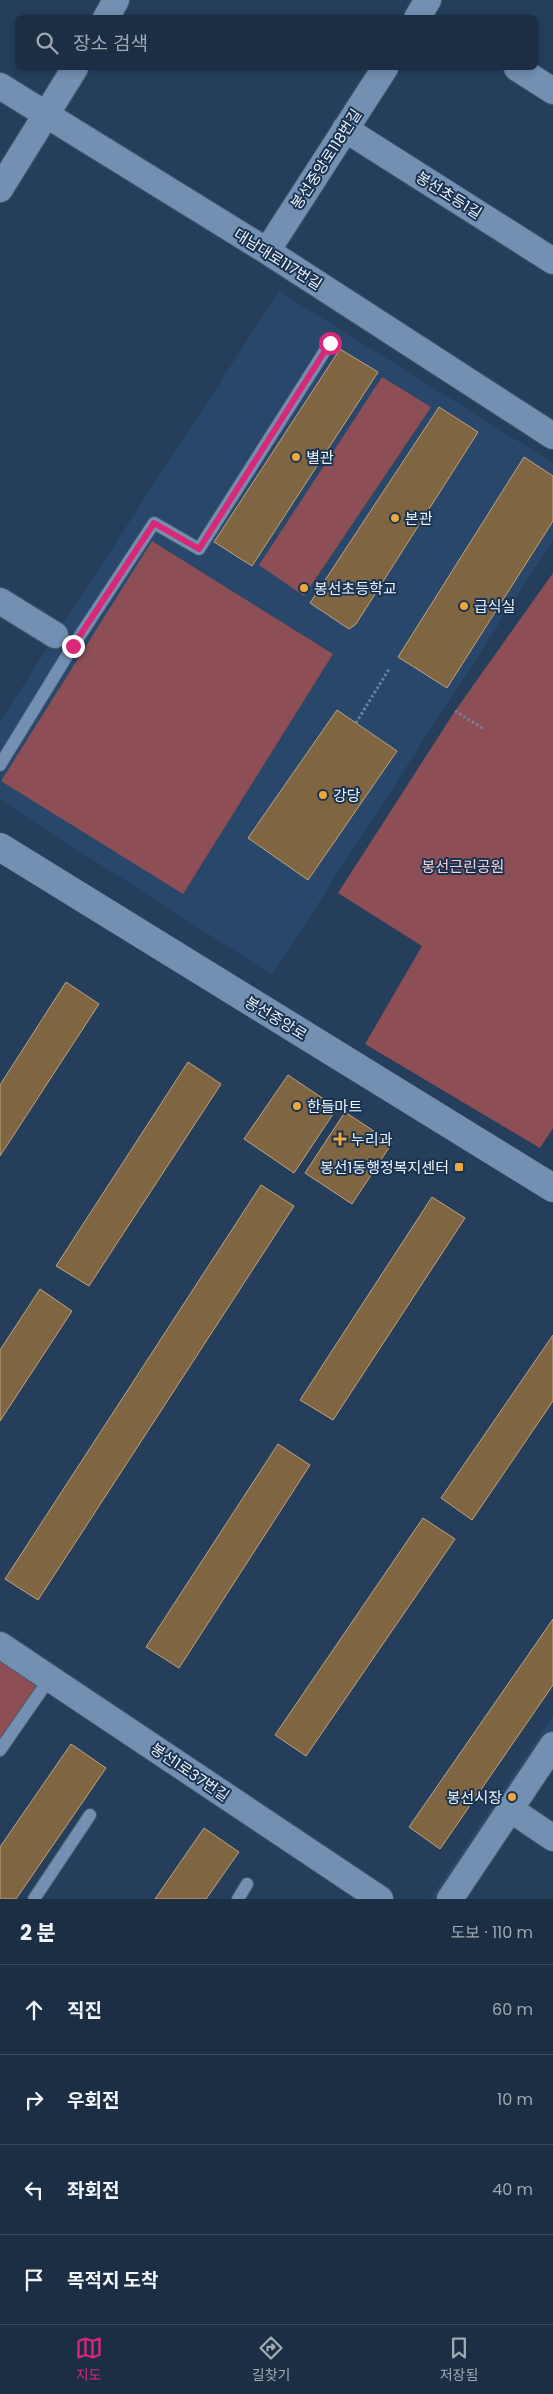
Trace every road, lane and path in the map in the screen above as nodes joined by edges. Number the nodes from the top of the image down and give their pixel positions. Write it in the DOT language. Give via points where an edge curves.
graph roads {
  1 [pos="116,0"];
  2 [pos="108,15"];
  3 [pos="74,70"];
  4 [pos="384,70"];
  5 [pos="520,70"];
  6 [pos="0,86"];
  7 [pos="553,91"];
  8 [pos="46,115"];
  9 [pos="345,129"];
  10 [pos="0,189"];
  11 [pos="267,251"];
  12 [pos="553,261"];
  13 [pos="330,343"];
  14 [pos="553,436"];
  15 [pos="0,601"];
  16 [pos="64,641"];
  17 [pos="389,669"];
  18 [pos="456,711"];
  19 [pos="356,723"];
  20 [pos="484,729"];
  21 [pos="0,765"];
  22 [pos="0,847"];
  23 [pos="551,1181"];
  24 [pos="0,1645"];
  25 [pos="50,1678"];
  26 [pos="553,1745"];
  27 [pos="0,1750"];
  28 [pos="510,1809"];
  29 [pos="90,1815"];
  30 [pos="553,1838"];
  31 [pos="248,1884"];
  32 [pos="34,1899"];
  33 [pos="238,1899"];
  34 [pos="380,1899"];
  35 [pos="450,1899"];
  1 -- 2 [label="street"];
  3 -- 8 [label="street"];
  4 -- 9 [label="street, 봉선중앙로118번길"];
  5 -- 7 [label="street"];
  6 -- 8 [label="street, 대남대로117번길"];
  8 -- 10 [label="street"];
  8 -- 11 [label="street, 대남대로117번길"];
  9 -- 11 [label="street, 봉선중앙로118번길"];
  9 -- 12 [label="street, 봉선초등1길"];
  11 -- 14 [label="street, 대남대로117번길"];
  13 -- 16 [label="lane" via="199,549 154,523"];
  15 -- 16 [label="street"];
  16 -- 21 [label="lane"];
  17 -- 19 [label="path"];
  18 -- 20 [label="path"];
  22 -- 23 [label="street, 봉선중앙로"];
  24 -- 25 [label="street, 봉선1로37번길"];
  25 -- 27 [label="lane"];
  25 -- 34 [label="street, 봉선1로37번길"];
  26 -- 28 [label="street"];
  28 -- 30 [label="street"];
  28 -- 35 [label="street"];
  29 -- 32 [label="lane"];
  31 -- 33 [label="lane"];
}
